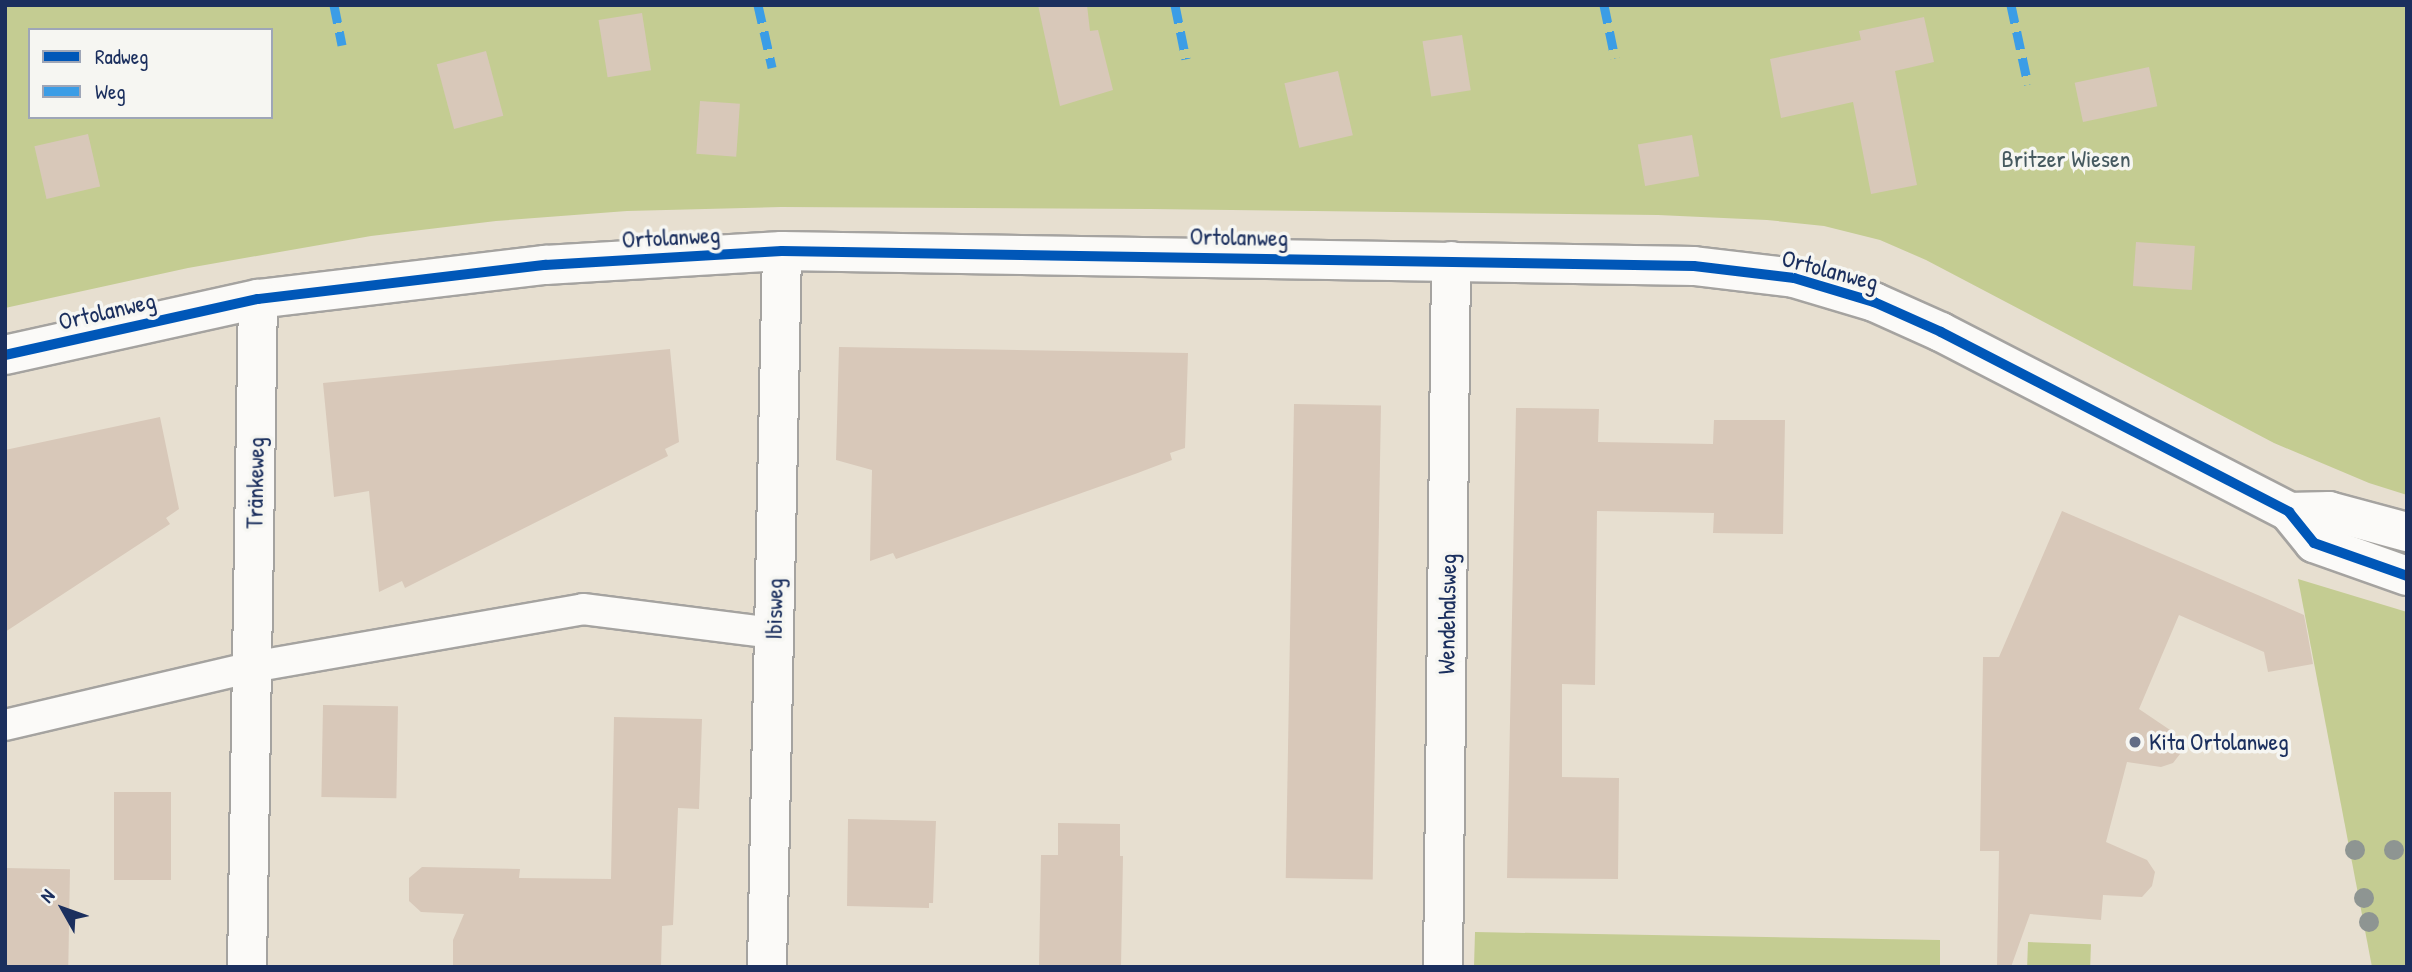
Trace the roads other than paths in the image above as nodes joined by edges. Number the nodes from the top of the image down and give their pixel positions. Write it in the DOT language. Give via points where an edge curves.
graph roads {
  1 [pos="782,251"];
  2 [pos="1451,261"];
  3 [pos="258,299"];
  4 [pos="5,355"];
  5 [pos="2289,512"];
  6 [pos="2407,532"];
  7 [pos="2407,576"];
  8 [pos="774,633"];
  9 [pos="252,667"];
  10 [pos="5,725"];
  11 [pos="247,967"];
  12 [pos="767,967"];
  13 [pos="1443,967"];
  1 -- 2 [label="street, Ortolanweg"];
  1 -- 3 [label="street, Ortolanweg" via="545,265"];
  1 -- 8 [label="street, Ibisweg"];
  2 -- 5 [label="street, Ortolanweg" via="1694,267 1794,278 1831,289 1874,302 1941,332"];
  2 -- 13 [label="street, Wendehalsweg"];
  3 -- 4 [label="street, Ortolanweg"];
  3 -- 9 [label="street, Tränkeweg"];
  5 -- 6 [label="street, Ortolanweg" via="2329,511"];
  5 -- 7 [label="street, Ortolanweg" via="2314,542"];
  8 -- 9 [label="lane" via="583,609"];
  8 -- 12 [label="street, Ibisweg"];
  9 -- 10 [label="lane"];
  9 -- 11 [label="street, Tränkeweg"];
}
